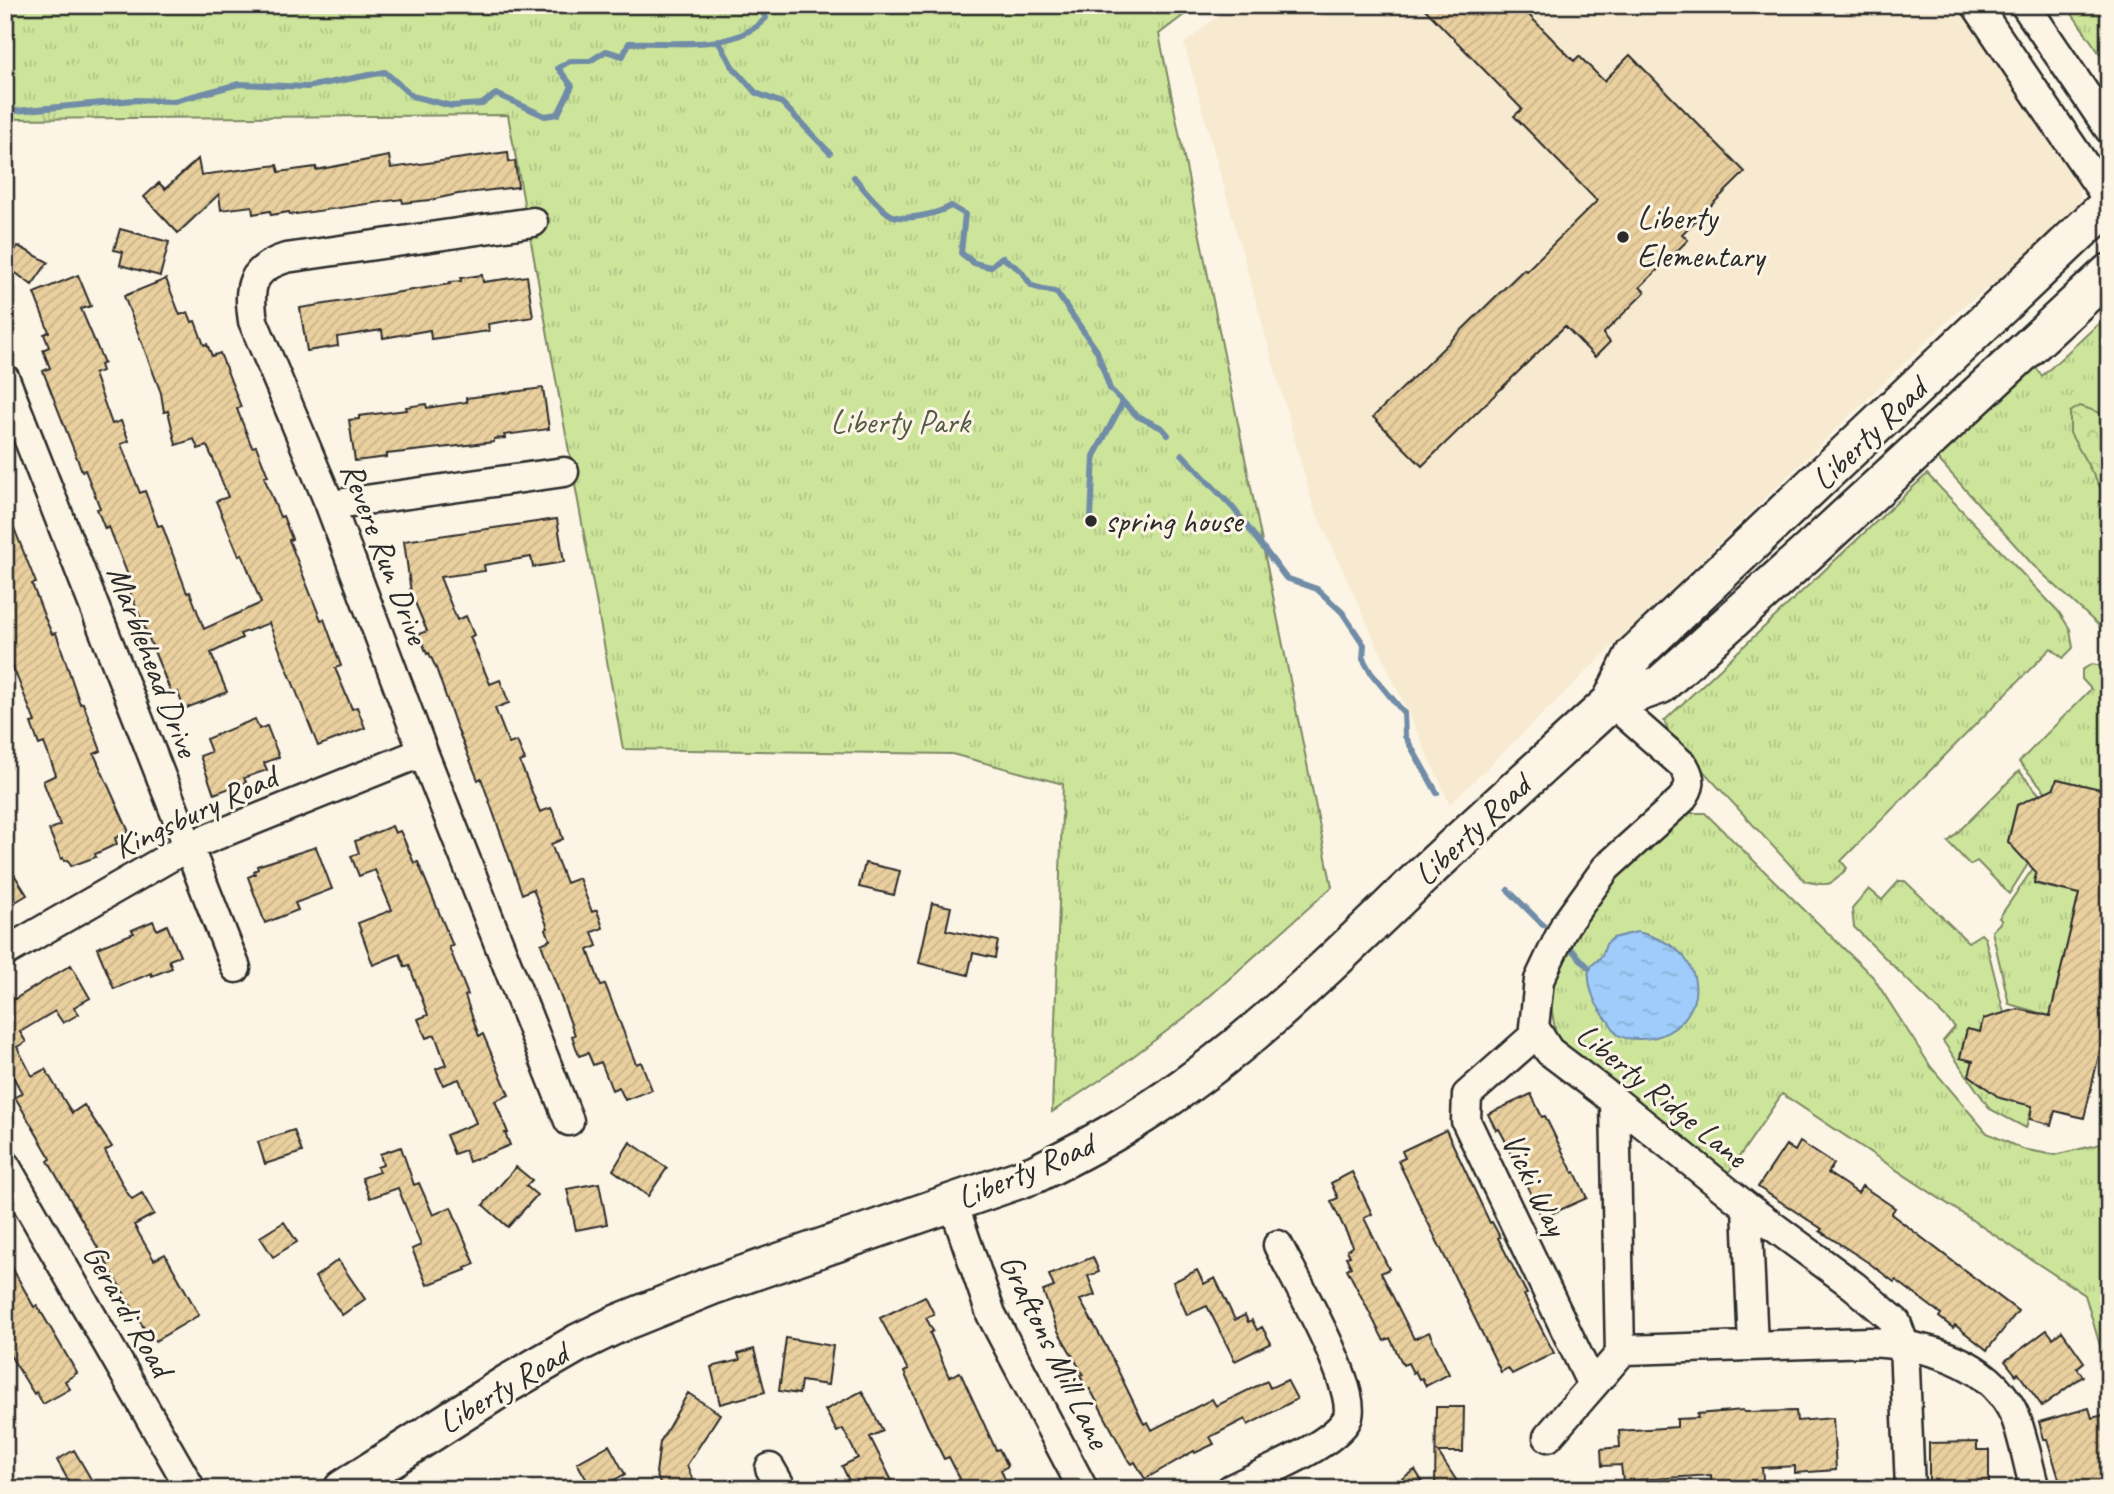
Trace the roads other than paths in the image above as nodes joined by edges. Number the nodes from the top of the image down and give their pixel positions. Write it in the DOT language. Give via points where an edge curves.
graph roads {
  1 [pos="1976,5"];
  2 [pos="2025,5"];
  3 [pos="2109,129"];
  4 [pos="2109,203"];
  5 [pos="533,222"];
  6 [pos="2109,273"];
  7 [pos="5,379"];
  8 [pos="564,472"];
  9 [pos="330,505"];
  10 [pos="1611,702"];
  11 [pos="422,752"];
  12 [pos="187,847"];
  13 [pos="5,952"];
  14 [pos="236,968"];
  15 [pos="1537,1033"];
  16 [pos="1615,1101"];
  17 [pos="569,1121"];
  18 [pos="5,1165"];
  19 [pos="953,1203"];
  20 [pos="1747,1207"];
  21 [pos="1278,1245"];
  22 [pos="1904,1344"];
  23 [pos="1752,1346"];
  24 [pos="1620,1354"];
  25 [pos="1592,1385"];
  26 [pos="1548,1437"];
  27 [pos="191,1489"];
  28 [pos="343,1489"];
  29 [pos="1083,1489"];
  30 [pos="1231,1489"];
  31 [pos="1910,1489"];
  32 [pos="2035,1489"];
  1 -- 4 [label="street"];
  2 -- 3 [label="street"];
  4 -- 10 [label="main road, Liberty Road" via="1634,655"];
  5 -- 9 [label="street, Revere Run Drive" via="285,258 271,262 257,275 250,298 253,321"];
  6 -- 10 [label="main road, Liberty Road" via="1660,685"];
  7 -- 12 [label="street, Marblehead Drive"];
  8 -- 9 [label="street"];
  9 -- 11 [label="street, Revere Run Drive"];
  10 -- 15 [label="street, Liberty Ridge Lane" via="1684,766 1689,789 1605,868 1565,925 1539,981"];
  10 -- 19 [label="main road, Liberty Road" via="1234,1048 1143,1115 1086,1149 1035,1174"];
  11 -- 12 [label="street, Kingsbury Road"];
  11 -- 17 [label="street, Revere Run Drive"];
  12 -- 13 [label="street, Kingsbury Road"];
  12 -- 14 [label="street, Marblehead Drive"];
  15 -- 16 [label="street, Liberty Ridge Lane" via="1549,1051"];
  15 -- 25 [label="street, Vicki Way" via="1467,1095 1466,1121"];
  16 -- 20 [label="street, Liberty Ridge Lane"];
  16 -- 24 [label="street"];
  18 -- 27 [label="street, Gerardi Road"];
  19 -- 28 [label="main road, Liberty Road" via="711,1286 617,1324 507,1384"];
  19 -- 29 [label="street, Graftons Mill Lane" via="991,1314"];
  20 -- 22 [label="street, Liberty Ridge Lane" via="1896,1322"];
  20 -- 23 [label="street"];
  21 -- 30 [label="street" via="1340,1370 1350,1414 1318,1445"];
  22 -- 23 [label="street"];
  22 -- 31 [label="street, Liberty Ridge Lane"];
  22 -- 32 [label="street" via="1960,1362 1984,1377 2006,1401 2015,1417"];
  23 -- 24 [label="street" via="1626,1350"];
  24 -- 25 [label="street"];
  25 -- 26 [label="street"];
}
